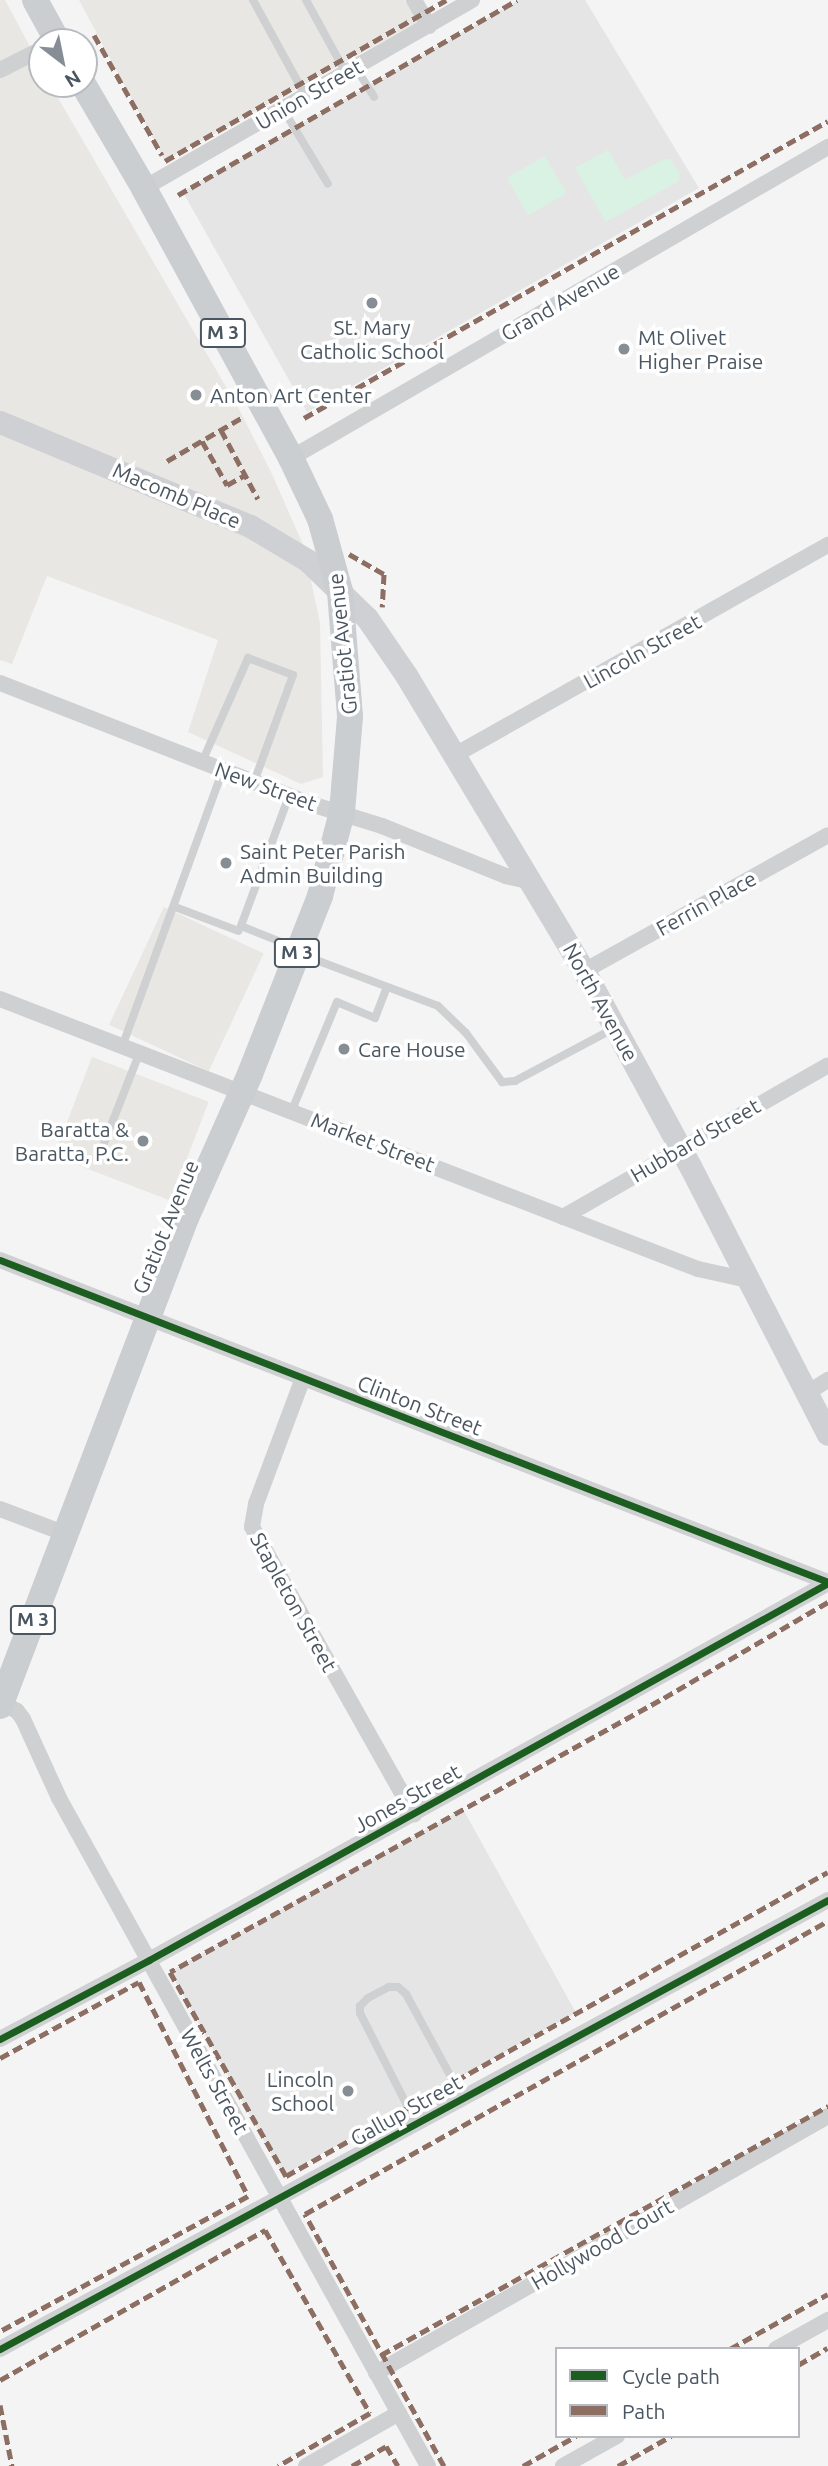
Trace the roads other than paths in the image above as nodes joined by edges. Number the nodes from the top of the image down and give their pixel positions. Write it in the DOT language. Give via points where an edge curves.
graph roads {
  1 [pos="35,0"];
  2 [pos="253,0"];
  3 [pos="306,0"];
  4 [pos="414,0"];
  5 [pos="472,0"];
  6 [pos="429,26"];
  7 [pos="50,28"];
  8 [pos="28,56"];
  9 [pos="0,70"];
  10 [pos="351,71"];
  11 [pos="306,96"];
  12 [pos="374,97"];
  13 [pos="91,98"];
  14 [pos="283,109"];
  15 [pos="828,147"];
  16 [pos="328,184"];
  17 [pos="144,188"];
  18 [pos="0,422"];
  19 [pos="292,458"];
  20 [pos="828,545"];
  21 [pos="340,591"];
  22 [pos="0,683"];
  23 [pos="455,755"];
  24 [pos="202,762"];
  25 [pos="223,770"];
  26 [pos="254,782"];
  27 [pos="289,796"];
  28 [pos="342,812"];
  29 [pos="828,835"];
  30 [pos="533,882"];
  31 [pos="175,907"];
  32 [pos="239,932"];
  33 [pos="298,951"];
  34 [pos="584,971"];
  35 [pos="387,987"];
  36 [pos="0,999"];
  37 [pos="616,1028"];
  38 [pos="122,1048"];
  39 [pos="139,1054"];
  40 [pos="828,1065"];
  41 [pos="242,1091"];
  42 [pos="292,1110"];
  43 [pos="681,1149"];
  44 [pos="101,1151"];
  45 [pos="563,1217"];
  46 [pos="0,1261"];
  47 [pos="748,1280"];
  48 [pos="148,1318"];
  49 [pos="303,1378"];
  50 [pos="828,1380"];
  51 [pos="807,1393"];
  52 [pos="825,1419"];
  53 [pos="0,1509"];
  54 [pos="66,1534"];
  55 [pos="828,1583"];
  56 [pos="0,1704"];
  57 [pos="414,1814"];
  58 [pos="828,1900"];
  59 [pos="149,1960"];
  60 [pos="0,2039"];
  61 [pos="463,2099"];
  62 [pos="828,2116"];
  63 [pos="417,2124"];
  64 [pos="280,2199"];
  65 [pos="828,2320"];
  66 [pos="780,2347"];
  67 [pos="0,2349"];
  68 [pos="376,2373"];
  69 [pos="399,2413"];
  70 [pos="613,2438"];
  71 [pos="306,2466"];
  72 [pos="428,2466"];
  73 [pos="563,2466"];
  1 -- 7 [label="main road"];
  2 -- 11 [label="lane"];
  3 -- 10 [label="lane"];
  4 -- 6 [label="street"];
  5 -- 6 [label="street, Union Street"];
  6 -- 10 [label="street, Union Street"];
  8 -- 9 [label="street"];
  10 -- 11 [label="street, Union Street"];
  10 -- 12 [label="lane"];
  11 -- 14 [label="street, Union Street"];
  13 -- 17 [label="main road, Gratiot Avenue / M 3"];
  14 -- 16 [label="lane"];
  14 -- 17 [label="street, Union Street"];
  15 -- 19 [label="street, Grand Avenue"];
  17 -- 19 [label="main road, Gratiot Avenue / M 3"];
  18 -- 21 [label="main road, Macomb Place" via="250,526 307,560"];
  19 -- 21 [label="main road, Gratiot Avenue / M 3" via="320,519"];
  20 -- 23 [label="street, Lincoln Street"];
  21 -- 23 [label="main road, North Avenue" via="385,642"];
  21 -- 28 [label="main road, Gratiot Avenue / M 3" via="351,716"];
  22 -- 24 [label="street, New Street"];
  23 -- 30 [label="main road, North Avenue"];
  24 -- 25 [label="street, New Street"];
  24 -- 26 [label="lane" via="248,658 293,675"];
  25 -- 26 [label="street, New Street"];
  25 -- 31 [label="lane"];
  26 -- 27 [label="street, New Street"];
  27 -- 28 [label="street, New Street"];
  27 -- 33 [label="lane" via="241,926"];
  28 -- 30 [label="street, New Street" via="506,876"];
  28 -- 33 [label="main road, Gratiot Avenue / M 3" via="320,896"];
  29 -- 34 [label="street, Ferrin Place"];
  30 -- 34 [label="main road, North Avenue"];
  31 -- 32 [label="lane"];
  31 -- 38 [label="lane"];
  33 -- 35 [label="lane"];
  33 -- 41 [label="main road, Gratiot Avenue / M 3"];
  34 -- 37 [label="main road, North Avenue"];
  35 -- 37 [label="lane" via="442,1009 502,1082 515,1081"];
  35 -- 42 [label="lane" via="375,1018 337,1002"];
  36 -- 38 [label="street, Market Street"];
  37 -- 43 [label="main road, North Avenue"];
  38 -- 39 [label="street, Market Street"];
  39 -- 41 [label="street, Market Street"];
  39 -- 44 [label="lane"];
  40 -- 43 [label="street, Hubbard Street"];
  41 -- 42 [label="street, Market Street"];
  41 -- 48 [label="main road, Gratiot Avenue / M 3"];
  42 -- 45 [label="street, Market Street"];
  43 -- 45 [label="street, Hubbard Street"];
  43 -- 47 [label="main road, North Avenue"];
  45 -- 47 [label="street, Market Street" via="698,1269"];
  46 -- 48 [label="street, Clinton Street"];
  47 -- 51 [label="main road, North Avenue"];
  48 -- 49 [label="street, Clinton Street"];
  48 -- 54 [label="main road, Gratiot Avenue / M 3"];
  49 -- 55 [label="street, Clinton Street"];
  49 -- 57 [label="street, Stapleton Street" via="256,1504 252,1527"];
  50 -- 51 [label="street"];
  51 -- 52 [label="main road, North Avenue"];
  53 -- 54 [label="street"];
  54 -- 56 [label="main road, Gratiot Avenue / M 3"];
  55 -- 57 [label="street, Jones Street"];
  56 -- 59 [label="street, Welts Street" via="18,1711 23,1719 58,1798"];
  57 -- 59 [label="street, Jones Street"];
  58 -- 61 [label="street, Gallup Street"];
  59 -- 60 [label="street, Jones Street"];
  59 -- 64 [label="street, Welts Street"];
  61 -- 63 [label="street, Gallup Street"];
  61 -- 63 [label="lane" via="406,1994 389,1987 368,1998 360,2006 362,2022"];
  62 -- 68 [label="street, Hollywood Court"];
  63 -- 64 [label="street, Gallup Street"];
  64 -- 67 [label="street, Gallup Street"];
  64 -- 68 [label="street, Welts Street"];
  65 -- 66 [label="street"];
  68 -- 69 [label="street, Welts Street"];
  69 -- 71 [label="street"];
  69 -- 72 [label="street, Welts Street"];
  70 -- 73 [label="street"];
}
